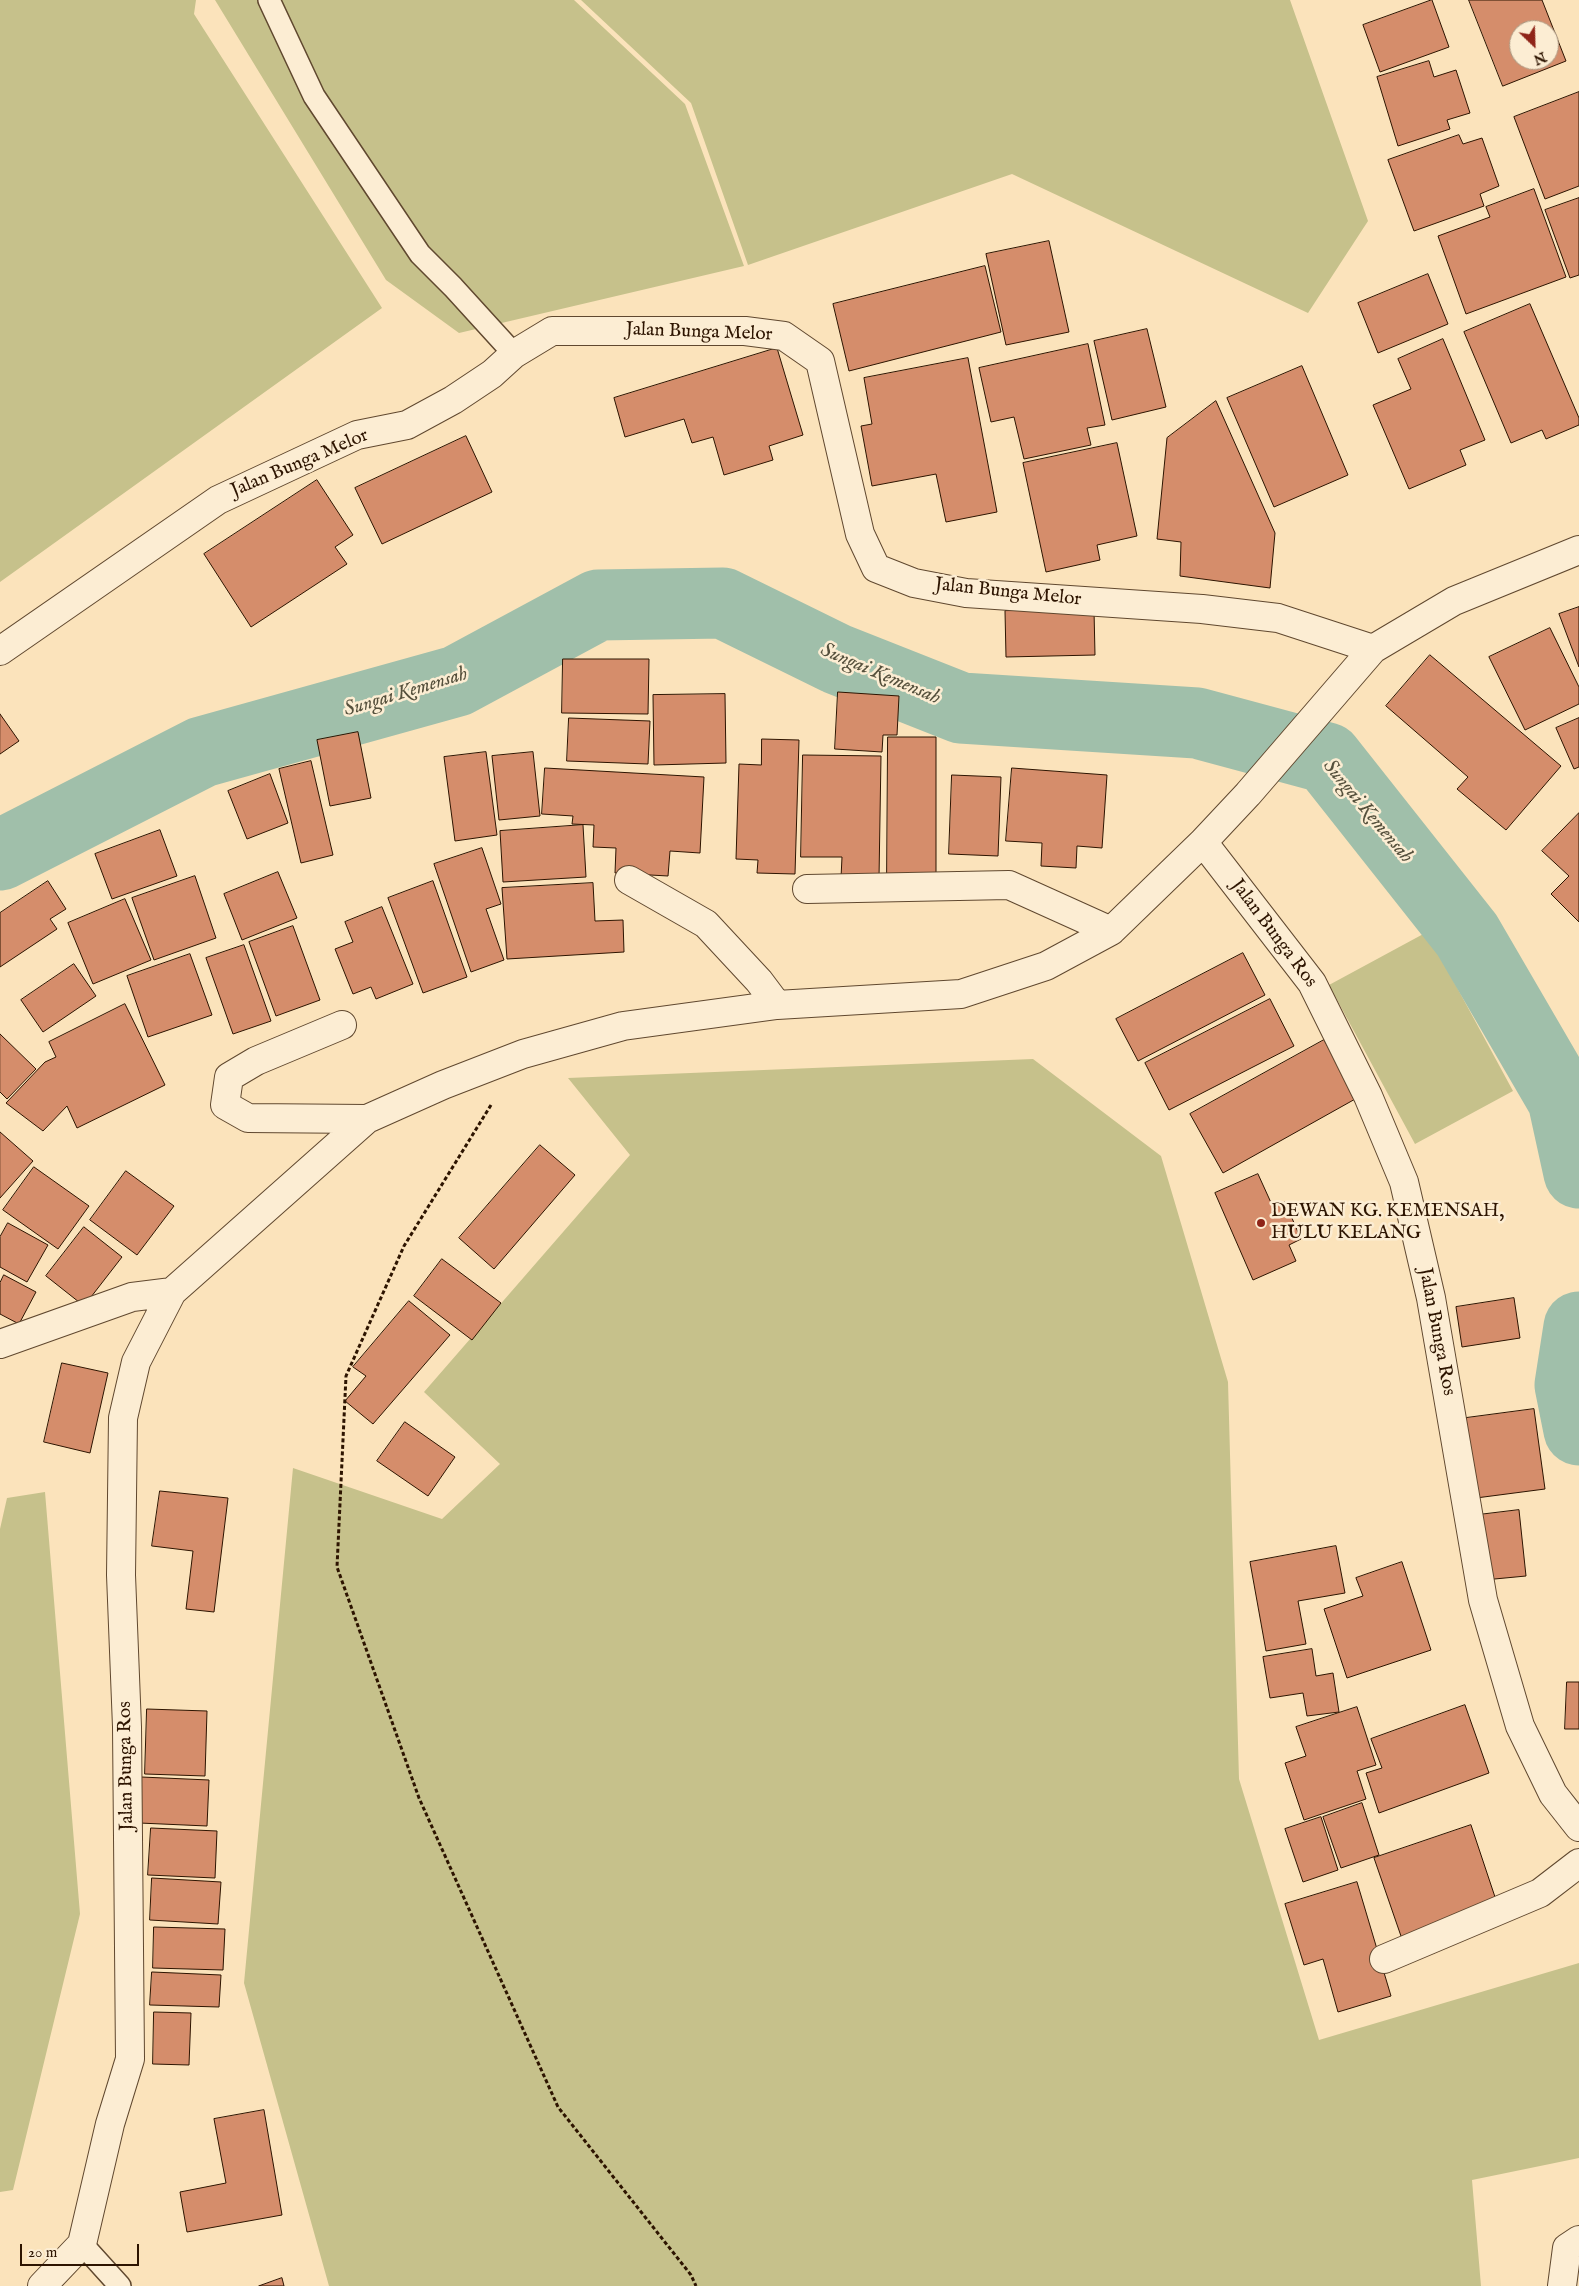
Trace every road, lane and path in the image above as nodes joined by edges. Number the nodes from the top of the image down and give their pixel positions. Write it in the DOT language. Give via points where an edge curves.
graph roads {
  1 [pos="269,0"];
  2 [pos="514,354"];
  3 [pos="1579,550"];
  4 [pos="1373,649"];
  5 [pos="0,651"];
  6 [pos="1203,842"];
  7 [pos="630,880"];
  8 [pos="807,889"];
  9 [pos="1110,931"];
  10 [pos="777,1005"];
  11 [pos="342,1025"];
  12 [pos="492,1104"];
  13 [pos="367,1119"];
  14 [pos="172,1292"];
  15 [pos="0,1344"];
  16 [pos="1579,1827"];
  17 [pos="1579,1863"];
  18 [pos="1384,1960"];
  19 [pos="1579,2240"];
  20 [pos="82,2244"];
  21 [pos="42,2286"];
  22 [pos="120,2286"];
  23 [pos="696,2286"];
  24 [pos="1562,2286"];
  1 -- 2 [label="lane" via="314,96 420,254"];
  2 -- 4 [label="street, Jalan Bunga Melor" via="552,331 745,331 784,336 820,361 860,534 876,568 914,583 966,593 1202,609 1278,618"];
  2 -- 5 [label="street, Jalan Bunga Melor" via="492,374 453,400 407,425 357,435 218,500"];
  3 -- 4 [label="street" via="1454,601"];
  4 -- 6 [label="street"];
  6 -- 9 [label="street"];
  6 -- 16 [label="street, Jalan Bunga Ros" via="1312,983 1368,1096 1404,1182 1432,1298 1483,1600 1520,1726 1553,1794"];
  7 -- 10 [label="street" via="706,924"];
  8 -- 9 [label="street" via="1009,885"];
  9 -- 10 [label="street" via="1046,966 961,994"];
  10 -- 13 [label="street" via="623,1026 550,1046 443,1085"];
  11 -- 13 [label="street" via="256,1061 229,1077 225,1105 248,1118"];
  12 -- 23 [label="path" via="404,1246 346,1376 337,1567 419,1798 558,2108 691,2275"];
  13 -- 14 [label="street"];
  14 -- 15 [label="street" via="132,1297"];
  14 -- 20 [label="street, Jalan Bunga Ros" via="136,1362 123,1418 121,1575 127,1727 130,2059 110,2124"];
  17 -- 18 [label="street" via="1540,1893"];
  19 -- 24 [label="street" via="1567,2248"];
  20 -- 21 [label="street"];
  20 -- 22 [label="lane"];
}
